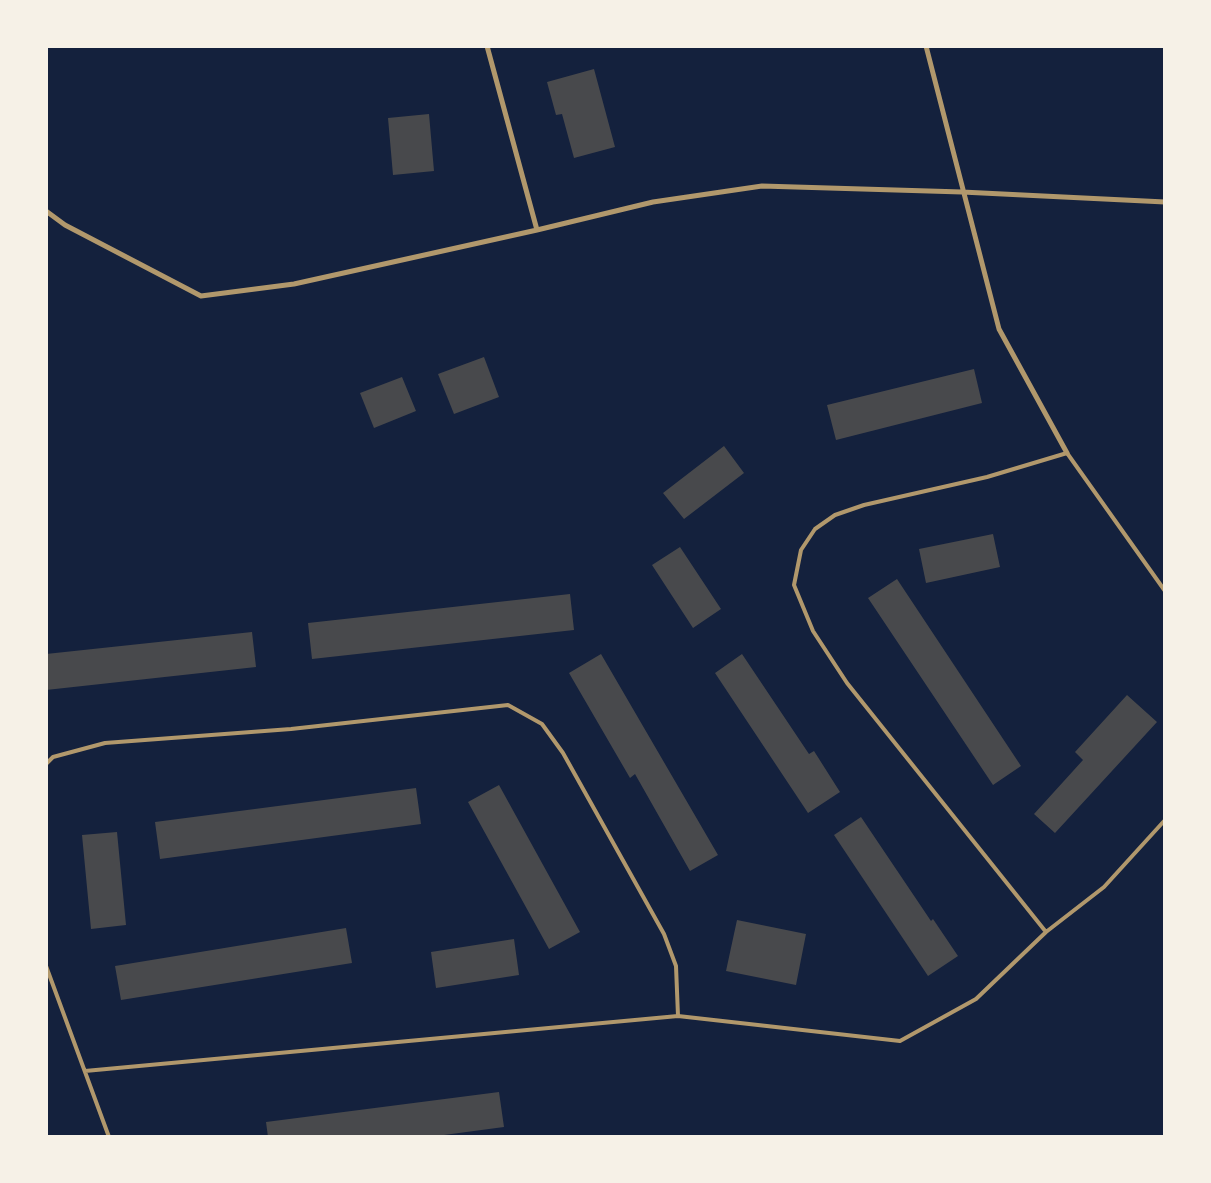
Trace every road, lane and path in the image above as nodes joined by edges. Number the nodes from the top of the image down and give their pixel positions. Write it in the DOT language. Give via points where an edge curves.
graph roads {
  1 [pos="487,46"];
  2 [pos="926,46"];
  3 [pos="962,192"];
  4 [pos="1165,202"];
  5 [pos="46,211"];
  6 [pos="537,230"];
  7 [pos="1067,453"];
  8 [pos="1165,591"];
  9 [pos="46,764"];
  10 [pos="1165,820"];
  11 [pos="1046,932"];
  12 [pos="46,966"];
  13 [pos="678,1016"];
  14 [pos="85,1070"];
  15 [pos="109,1137"];
  1 -- 6 [label="street"];
  2 -- 3 [label="street"];
  3 -- 4 [label="street"];
  3 -- 6 [label="street" via="762,186 653,202"];
  3 -- 7 [label="street" via="999,329"];
  5 -- 6 [label="street" via="65,225 201,296 294,284"];
  7 -- 8 [label="lane"];
  7 -- 11 [label="lane" via="987,477 864,505 835,515 815,529 801,550 794,585 814,631 847,683"];
  9 -- 13 [label="lane" via="53,758 104,742 291,729 508,705 542,724 563,753 664,934 676,966"];
  10 -- 11 [label="lane" via="1104,887"];
  11 -- 13 [label="lane" via="976,999 900,1041"];
  12 -- 14 [label="lane"];
  13 -- 14 [label="lane"];
  14 -- 15 [label="lane"];
}
